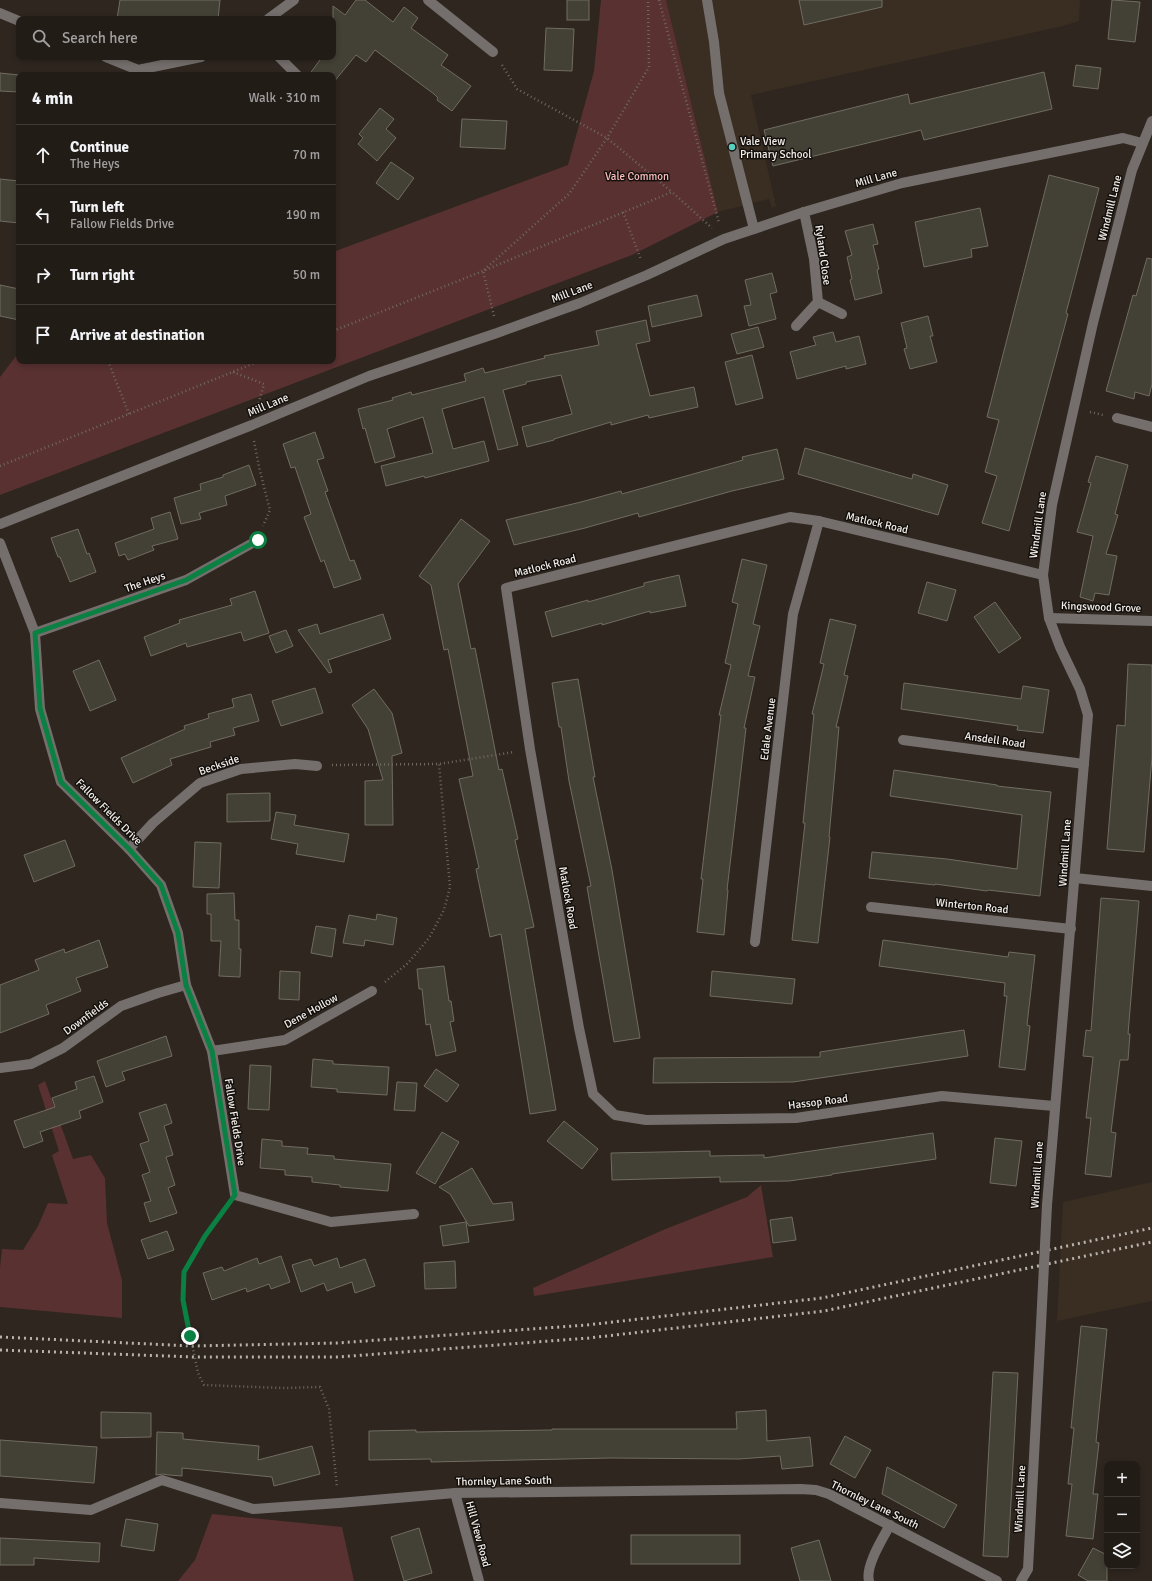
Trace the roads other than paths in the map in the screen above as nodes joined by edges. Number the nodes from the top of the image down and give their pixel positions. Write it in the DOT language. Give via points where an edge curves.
graph roads {
  1 [pos="428,0"];
  2 [pos="707,0"];
  3 [pos="292,1"];
  4 [pos="0,13"];
  5 [pos="272,16"];
  6 [pos="16,20"];
  7 [pos="493,52"];
  8 [pos="112,60"];
  9 [pos="189,60"];
  10 [pos="282,60"];
  11 [pos="136,72"];
  12 [pos="142,72"];
  13 [pos="294,72"];
  14 [pos="1152,121"];
  15 [pos="1142,143"];
  16 [pos="804,212"];
  17 [pos="754,229"];
  18 [pos="818,302"];
  19 [pos="842,314"];
  20 [pos="796,326"];
  21 [pos="1117,418"];
  22 [pos="1152,427"];
  23 [pos="819,522"];
  24 [pos="0,524"];
  25 [pos="258,540"];
  26 [pos="0,544"];
  27 [pos="1043,575"];
  28 [pos="1049,618"];
  29 [pos="1152,621"];
  30 [pos="35,633"];
  31 [pos="903,740"];
  32 [pos="1084,764"];
  33 [pos="317,766"];
  34 [pos="129,849"];
  35 [pos="1075,878"];
  36 [pos="1152,886"];
  37 [pos="871,907"];
  38 [pos="1071,929"];
  39 [pos="755,942"];
  40 [pos="186,985"];
  41 [pos="372,991"];
  42 [pos="212,1051"];
  43 [pos="0,1068"];
  44 [pos="593,1094"];
  45 [pos="1054,1106"];
  46 [pos="414,1214"];
  47 [pos="455,1493"];
  48 [pos="0,1503"];
  49 [pos="890,1525"];
  50 [pos="479,1581"];
  51 [pos="869,1581"];
  52 [pos="997,1581"];
  53 [pos="1021,1581"];
  1 -- 7 [label="street"];
  2 -- 17 [label="street" via="720,93"];
  3 -- 5 [label="street"];
  4 -- 6 [label="street"];
  8 -- 11 [label="street"];
  9 -- 12 [label="street"];
  10 -- 13 [label="street"];
  14 -- 15 [label="street"];
  15 -- 16 [label="street, Mill Lane" via="1123,138 902,183"];
  15 -- 27 [label="street, Windmill Lane" via="1132,170 1099,300 1052,505"];
  16 -- 17 [label="street, Mill Lane"];
  16 -- 18 [label="street, Ryland Close" via="814,260"];
  17 -- 24 [label="street, Mill Lane" via="724,239 580,303 369,376"];
  18 -- 19 [label="street, Ryland Close"];
  18 -- 20 [label="street, Ryland Close"];
  21 -- 22 [label="street"];
  23 -- 27 [label="street, Matlock Road"];
  23 -- 39 [label="street, Edale Avenue" via="793,614"];
  23 -- 44 [label="street, Matlock Road" via="790,517 506,588 530,749 578,1028"];
  25 -- 30 [label="street, The Heys" via="186,580"];
  26 -- 30 [label="street, Fallow Fields Drive"];
  27 -- 28 [label="street, Windmill Lane"];
  28 -- 29 [label="street, Kingswood Grove"];
  28 -- 32 [label="street, Windmill Lane" via="1080,689 1088,715"];
  30 -- 34 [label="street, Fallow Fields Drive" via="40,708 61,782"];
  31 -- 32 [label="street, Ansdell Road"];
  32 -- 35 [label="street, Windmill Lane"];
  33 -- 34 [label="street, Beckside" via="295,764 241,769 200,782 153,823"];
  34 -- 40 [label="street, Fallow Fields Drive" via="161,885 178,933"];
  35 -- 36 [label="street"];
  35 -- 38 [label="street, Windmill Lane"];
  37 -- 38 [label="street, Winterton Road"];
  38 -- 45 [label="street, Windmill Lane"];
  40 -- 42 [label="street, Fallow Fields Drive"];
  40 -- 43 [label="street, Downfields" via="121,1006 63,1048 31,1064"];
  41 -- 42 [label="street, Dene Hollow" via="285,1040"];
  42 -- 46 [label="street, Fallow Fields Drive" via="235,1195 331,1222"];
  44 -- 45 [label="street, Hassop Road" via="615,1115 646,1120 796,1118 942,1096"];
  45 -- 53 [label="street, Windmill Lane, bridge" via="1028,1568"];
  47 -- 48 [label="street, Thornley Lane South" via="253,1508 162,1480 91,1510"];
  47 -- 49 [label="street, Thornley Lane South" via="816,1490 830,1494"];
  47 -- 50 [label="street, Hill View Road"];
  49 -- 51 [label="street" via="874,1557"];
  49 -- 52 [label="street, Thornley Lane South"];
}
